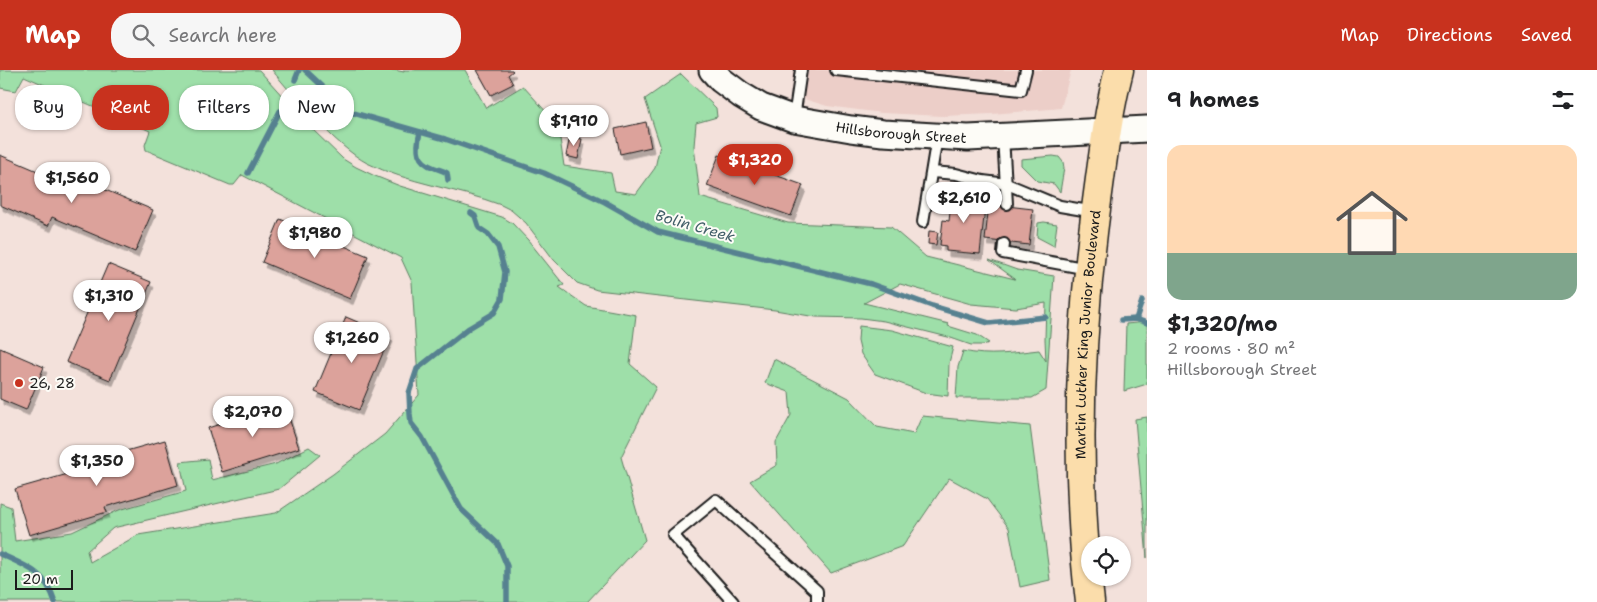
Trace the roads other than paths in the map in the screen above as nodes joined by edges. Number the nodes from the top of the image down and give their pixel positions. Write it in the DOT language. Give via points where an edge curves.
graph roads {
  1 [pos="712,70"];
  2 [pos="801,70"];
  3 [pos="836,70"];
  4 [pos="1026,70"];
  5 [pos="1118,70"];
  6 [pos="928,75"];
  7 [pos="794,119"];
  8 [pos="1147,129"];
  9 [pos="1106,131"];
  10 [pos="1003,136"];
  11 [pos="937,137"];
  12 [pos="932,172"];
  13 [pos="1007,184"];
  14 [pos="1007,204"];
  15 [pos="1095,212"];
  16 [pos="923,222"];
  17 [pos="1004,244"];
  18 [pos="1088,269"];
  19 [pos="1087,601"];
  20 [pos="733,602"];
  21 [pos="816,602"];
  1 -- 7 [label="street, Hillsborough Street" via="721,80 761,107"];
  2 -- 7 [label="lane"];
  3 -- 6 [label="lane"];
  4 -- 6 [label="lane" via="1021,90"];
  5 -- 9 [label="main road, Martin Luther King Junior Boulevard"];
  7 -- 11 [label="street, Hillsborough Street" via="875,132"];
  8 -- 9 [label="street, Hillsborough Street"];
  9 -- 10 [label="street, Hillsborough Street"];
  9 -- 15 [label="main road, Martin Luther King Junior Boulevard"];
  10 -- 11 [label="street, Hillsborough Street"];
  10 -- 13 [label="lane"];
  11 -- 12 [label="lane"];
  12 -- 13 [label="lane"];
  12 -- 16 [label="lane"];
  13 -- 14 [label="lane"];
  13 -- 15 [label="lane" via="1060,206"];
  15 -- 18 [label="main road, Martin Luther King Junior Boulevard"];
  17 -- 18 [label="lane" via="1003,253"];
  18 -- 19 [label="main road, Martin Luther King Junior Boulevard" via="1081,348 1080,473"];
  20 -- 21 [label="lane" via="673,535 716,500 817,590"];
}
